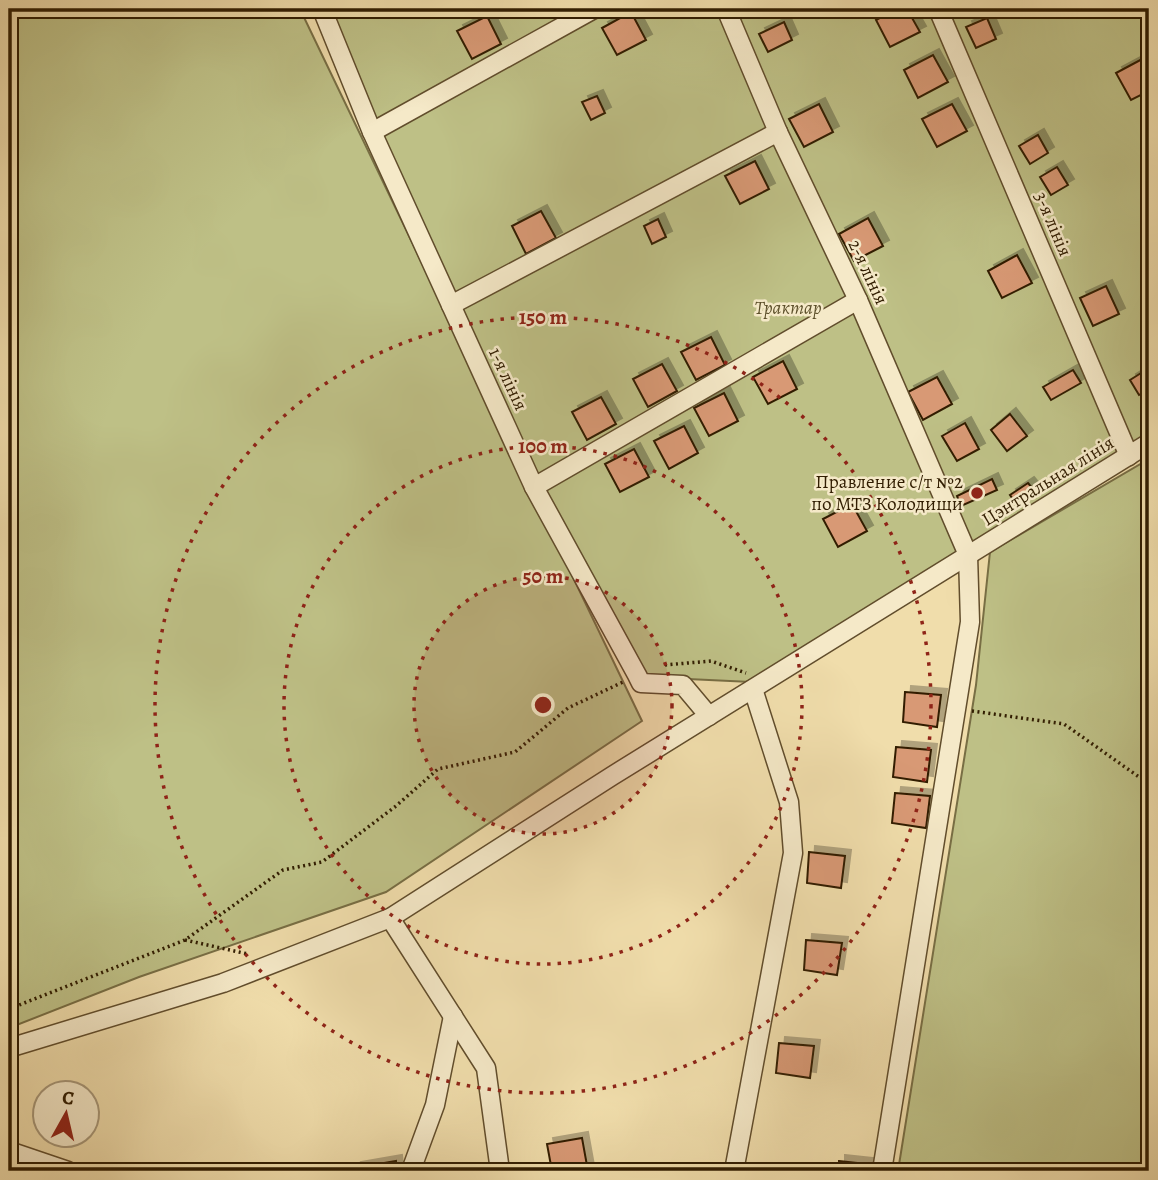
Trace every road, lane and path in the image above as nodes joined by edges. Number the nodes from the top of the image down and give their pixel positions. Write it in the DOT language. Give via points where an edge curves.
graph roads {
  1 [pos="322,9"];
  2 [pos="594,9"];
  3 [pos="726,9"];
  4 [pos="938,9"];
  5 [pos="372,132"];
  6 [pos="778,132"];
  7 [pos="858,300"];
  8 [pos="451,305"];
  9 [pos="1149,443"];
  10 [pos="1129,456"];
  11 [pos="534,487"];
  12 [pos="968,555"];
  13 [pos="637,676"];
  14 [pos="752,682"];
  15 [pos="956,709"];
  16 [pos="709,716"];
  17 [pos="1149,784"];
  18 [pos="390,918"];
  19 [pos="186,940"];
  20 [pos="280,961"];
  21 [pos="9,1009"];
  22 [pos="453,1016"];
  23 [pos="9,1048"];
  24 [pos="9,1151"];
  25 [pos="68,1171"];
  26 [pos="413,1171"];
  27 [pos="500,1171"];
  28 [pos="734,1171"];
  29 [pos="881,1171"];
  1 -- 5 [label="street, 1-я лінія"];
  2 -- 5 [label="street"];
  3 -- 6 [label="street, 2-я лінія"];
  4 -- 10 [label="street, 3-я лінія"];
  5 -- 8 [label="street, 1-я лінія"];
  6 -- 7 [label="street, 2-я лінія"];
  6 -- 8 [label="street"];
  7 -- 11 [label="street"];
  7 -- 12 [label="street, 2-я лінія"];
  8 -- 11 [label="street, 1-я лінія"];
  9 -- 10 [label="street, Цэнтральная лінія"];
  10 -- 12 [label="street, Цэнтральная лінія"];
  11 -- 13 [label="street, 1-я лінія"];
  12 -- 14 [label="street, Цэнтральная лінія"];
  12 -- 15 [label="street" via="970,622"];
  13 -- 14 [label="path" via="656,666 712,661"];
  13 -- 16 [label="street" via="641,683 683,685"];
  13 -- 19 [label="path" via="568,708 515,752 438,769 322,862 283,870"];
  14 -- 16 [label="street, Цэнтральная лінія"];
  14 -- 28 [label="street" via="789,802 793,853"];
  15 -- 17 [label="path" via="1064,724"];
  15 -- 29 [label="street"];
  16 -- 18 [label="street, Цэнтральная лінія"];
  18 -- 20 [label="street, Цэнтральная лінія"];
  18 -- 22 [label="street"];
  19 -- 20 [label="path"];
  19 -- 21 [label="path"];
  20 -- 23 [label="street, Цэнтральная лінія"];
  22 -- 26 [label="street" via="435,1105"];
  22 -- 27 [label="street" via="486,1068"];
  24 -- 25 [label="street"];
}
